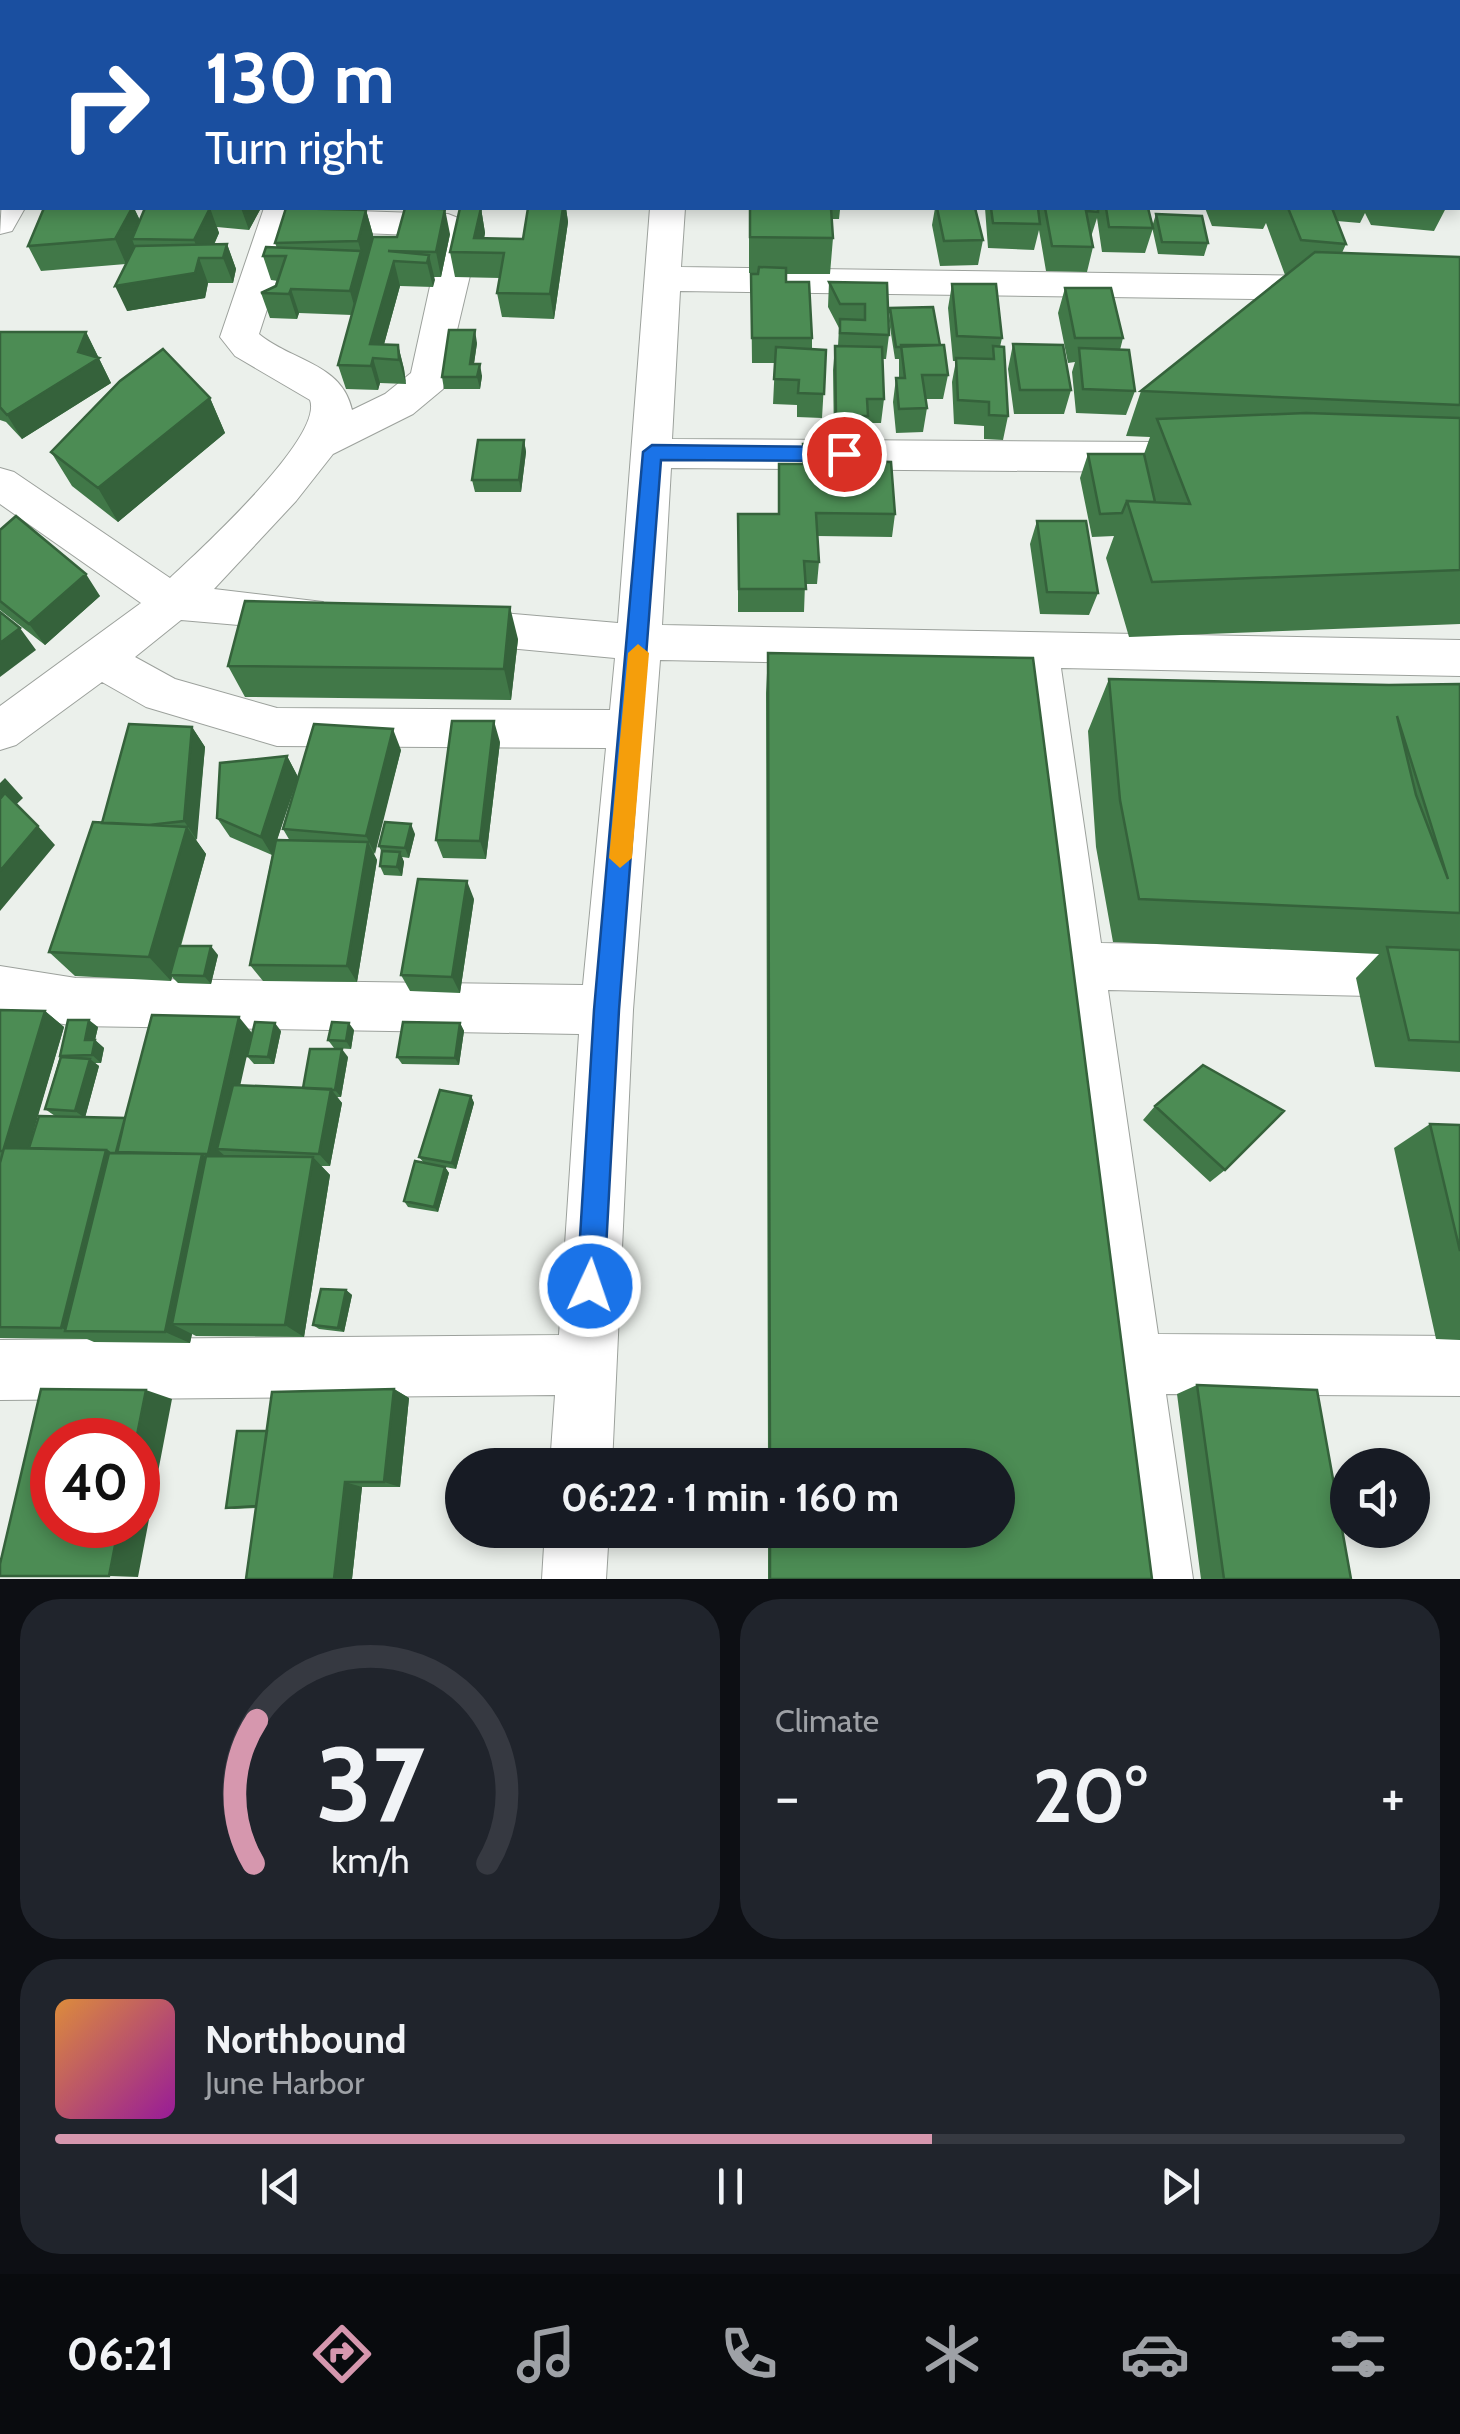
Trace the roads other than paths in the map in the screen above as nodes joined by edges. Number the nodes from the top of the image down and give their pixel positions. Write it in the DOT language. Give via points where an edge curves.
graph roads {
  1 [pos="668,210"];
  2 [pos="280,213"];
  3 [pos="664,279"];
  4 [pos="1460,290"];
  5 [pos="320,443"];
  6 [pos="652,452"];
  7 [pos="1184,457"];
  8 [pos="0,483"];
  9 [pos="172,602"];
  10 [pos="348,617"];
  11 [pos="406,622"];
  12 [pos="639,642"];
  13 [pos="1036,650"];
  14 [pos="98,658"];
  15 [pos="1460,658"];
  16 [pos="632,729"];
  17 [pos="0,732"];
  18 [pos="1080,966"];
  19 [pos="1460,974"];
  20 [pos="0,990"];
  21 [pos="606,1010"];
  22 [pos="1134,1364"];
  23 [pos="586,1365"];
  24 [pos="1460,1366"];
  25 [pos="0,1370"];
  26 [pos="581,1448"];
  27 [pos="576,1548"];
  28 [pos="574,1579"];
  29 [pos="1161,1579"];
  1 -- 3 [label="street"];
  2 -- 5 [label="street" via="239,338 268,361 314,381 331,400 333,420"];
  2 -- 5 [label="street" via="435,223 458,231 460,242 429,379 399,404"];
  3 -- 4 [label="street"];
  3 -- 6 [label="street"];
  5 -- 9 [label="street"];
  6 -- 7 [label="street"];
  6 -- 12 [label="street"];
  8 -- 9 [label="street"];
  9 -- 10 [label="street"];
  9 -- 14 [label="street"];
  11 -- 12 [label="street"];
  12 -- 13 [label="street"];
  12 -- 16 [label="street"];
  13 -- 15 [label="street"];
  13 -- 18 [label="street"];
  14 -- 16 [label="street" via="162,694 276,727"];
  14 -- 17 [label="street"];
  16 -- 21 [label="street"];
  18 -- 19 [label="street"];
  18 -- 22 [label="street"];
  20 -- 21 [label="street" via="76,1002"];
  21 -- 23 [label="street"];
  22 -- 24 [label="street"];
  22 -- 29 [label="street"];
  23 -- 25 [label="street"];
  23 -- 26 [label="street"];
  27 -- 28 [label="street"];
}
